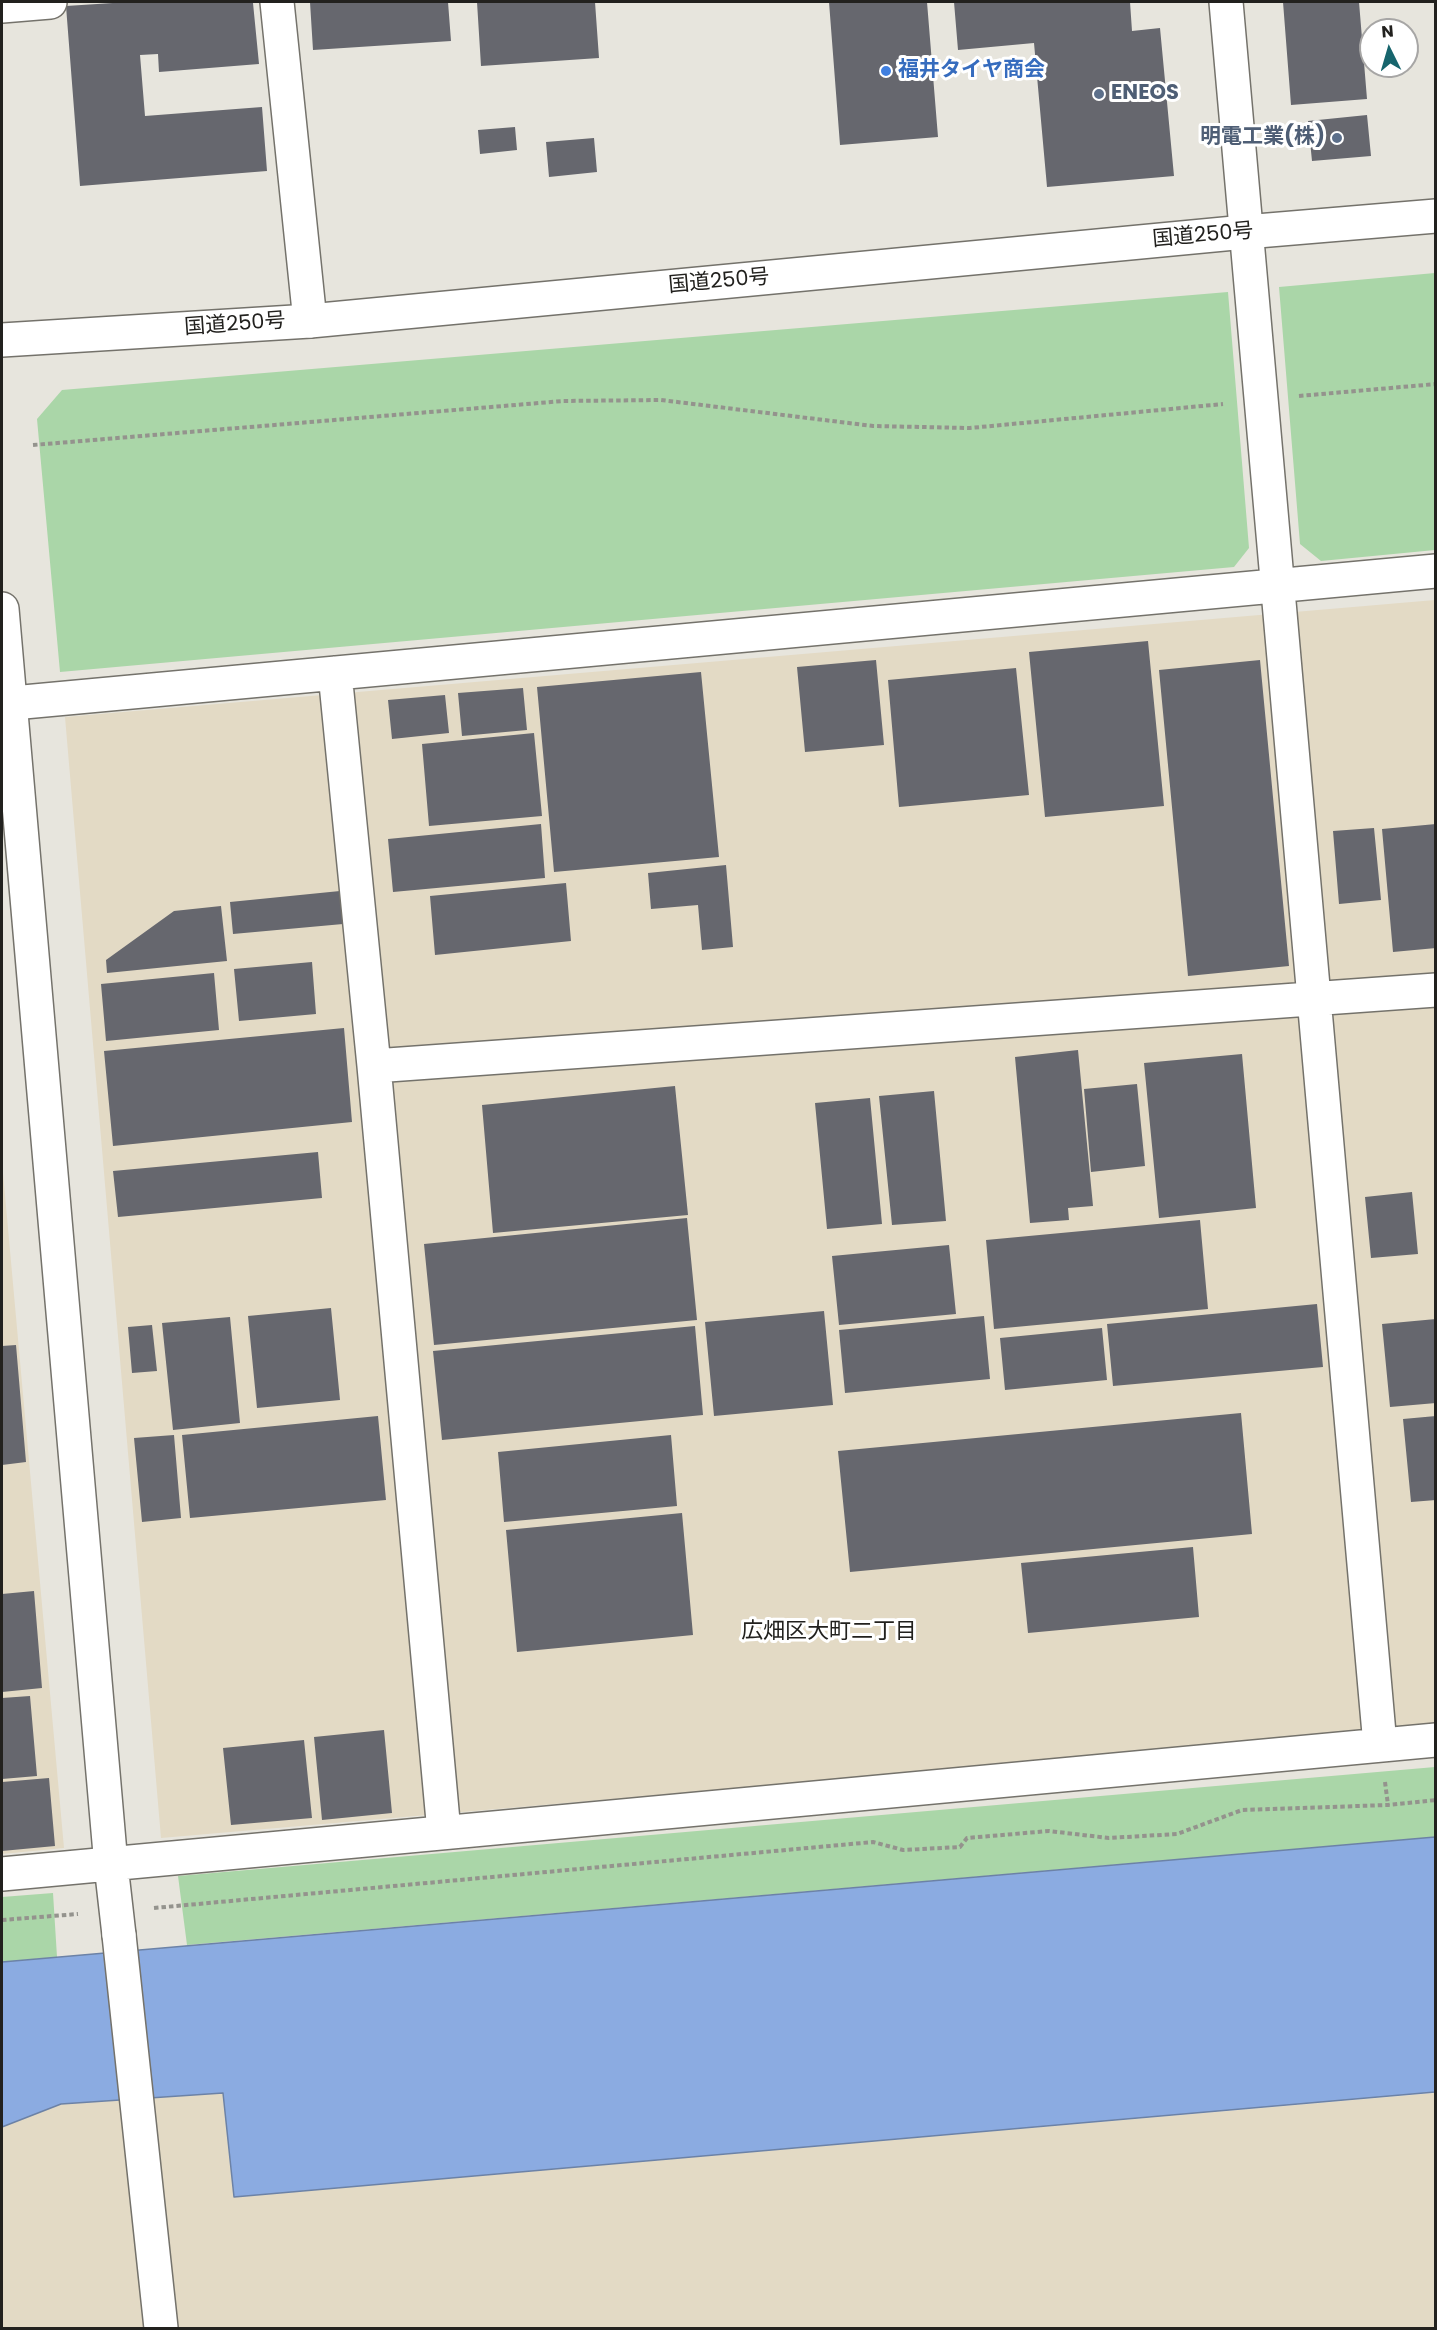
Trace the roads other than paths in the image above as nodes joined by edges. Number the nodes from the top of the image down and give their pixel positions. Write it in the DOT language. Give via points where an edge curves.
graph roads {
  1 [pos="50,2"];
  2 [pos="278,2"];
  3 [pos="1226,2"];
  4 [pos="2,6"];
  5 [pos="1436,216"];
  6 [pos="1245,232"];
  7 [pos="310,321"];
  8 [pos="2,340"];
  9 [pos="1436,571"];
  10 [pos="1276,585"];
  11 [pos="2,609"];
  12 [pos="335,673"];
  13 [pos="6,704"];
  14 [pos="1436,990"];
  15 [pos="1315,999"];
  16 [pos="374,1066"];
  17 [pos="1436,1740"];
  18 [pos="1380,1745"];
  19 [pos="444,1832"];
  20 [pos="111,1865"];
  21 [pos="2,1874"];
  22 [pos="161,2328"];
  1 -- 4 [label="main road"];
  2 -- 7 [label="main road"];
  3 -- 6 [label="main road"];
  5 -- 6 [label="main road, 国道250号"];
  6 -- 7 [label="main road, 国道250号"];
  6 -- 10 [label="main road"];
  7 -- 8 [label="main road, 国道250号"];
  9 -- 10 [label="main road"];
  10 -- 12 [label="main road"];
  10 -- 15 [label="main road"];
  11 -- 13 [label="main road"];
  12 -- 13 [label="main road"];
  12 -- 16 [label="main road"];
  13 -- 20 [label="main road"];
  14 -- 15 [label="main road"];
  15 -- 16 [label="main road"];
  15 -- 18 [label="main road"];
  16 -- 19 [label="main road"];
  17 -- 18 [label="main road"];
  18 -- 19 [label="main road"];
  19 -- 20 [label="main road"];
  20 -- 21 [label="main road"];
  20 -- 22 [label="main road"];
}
